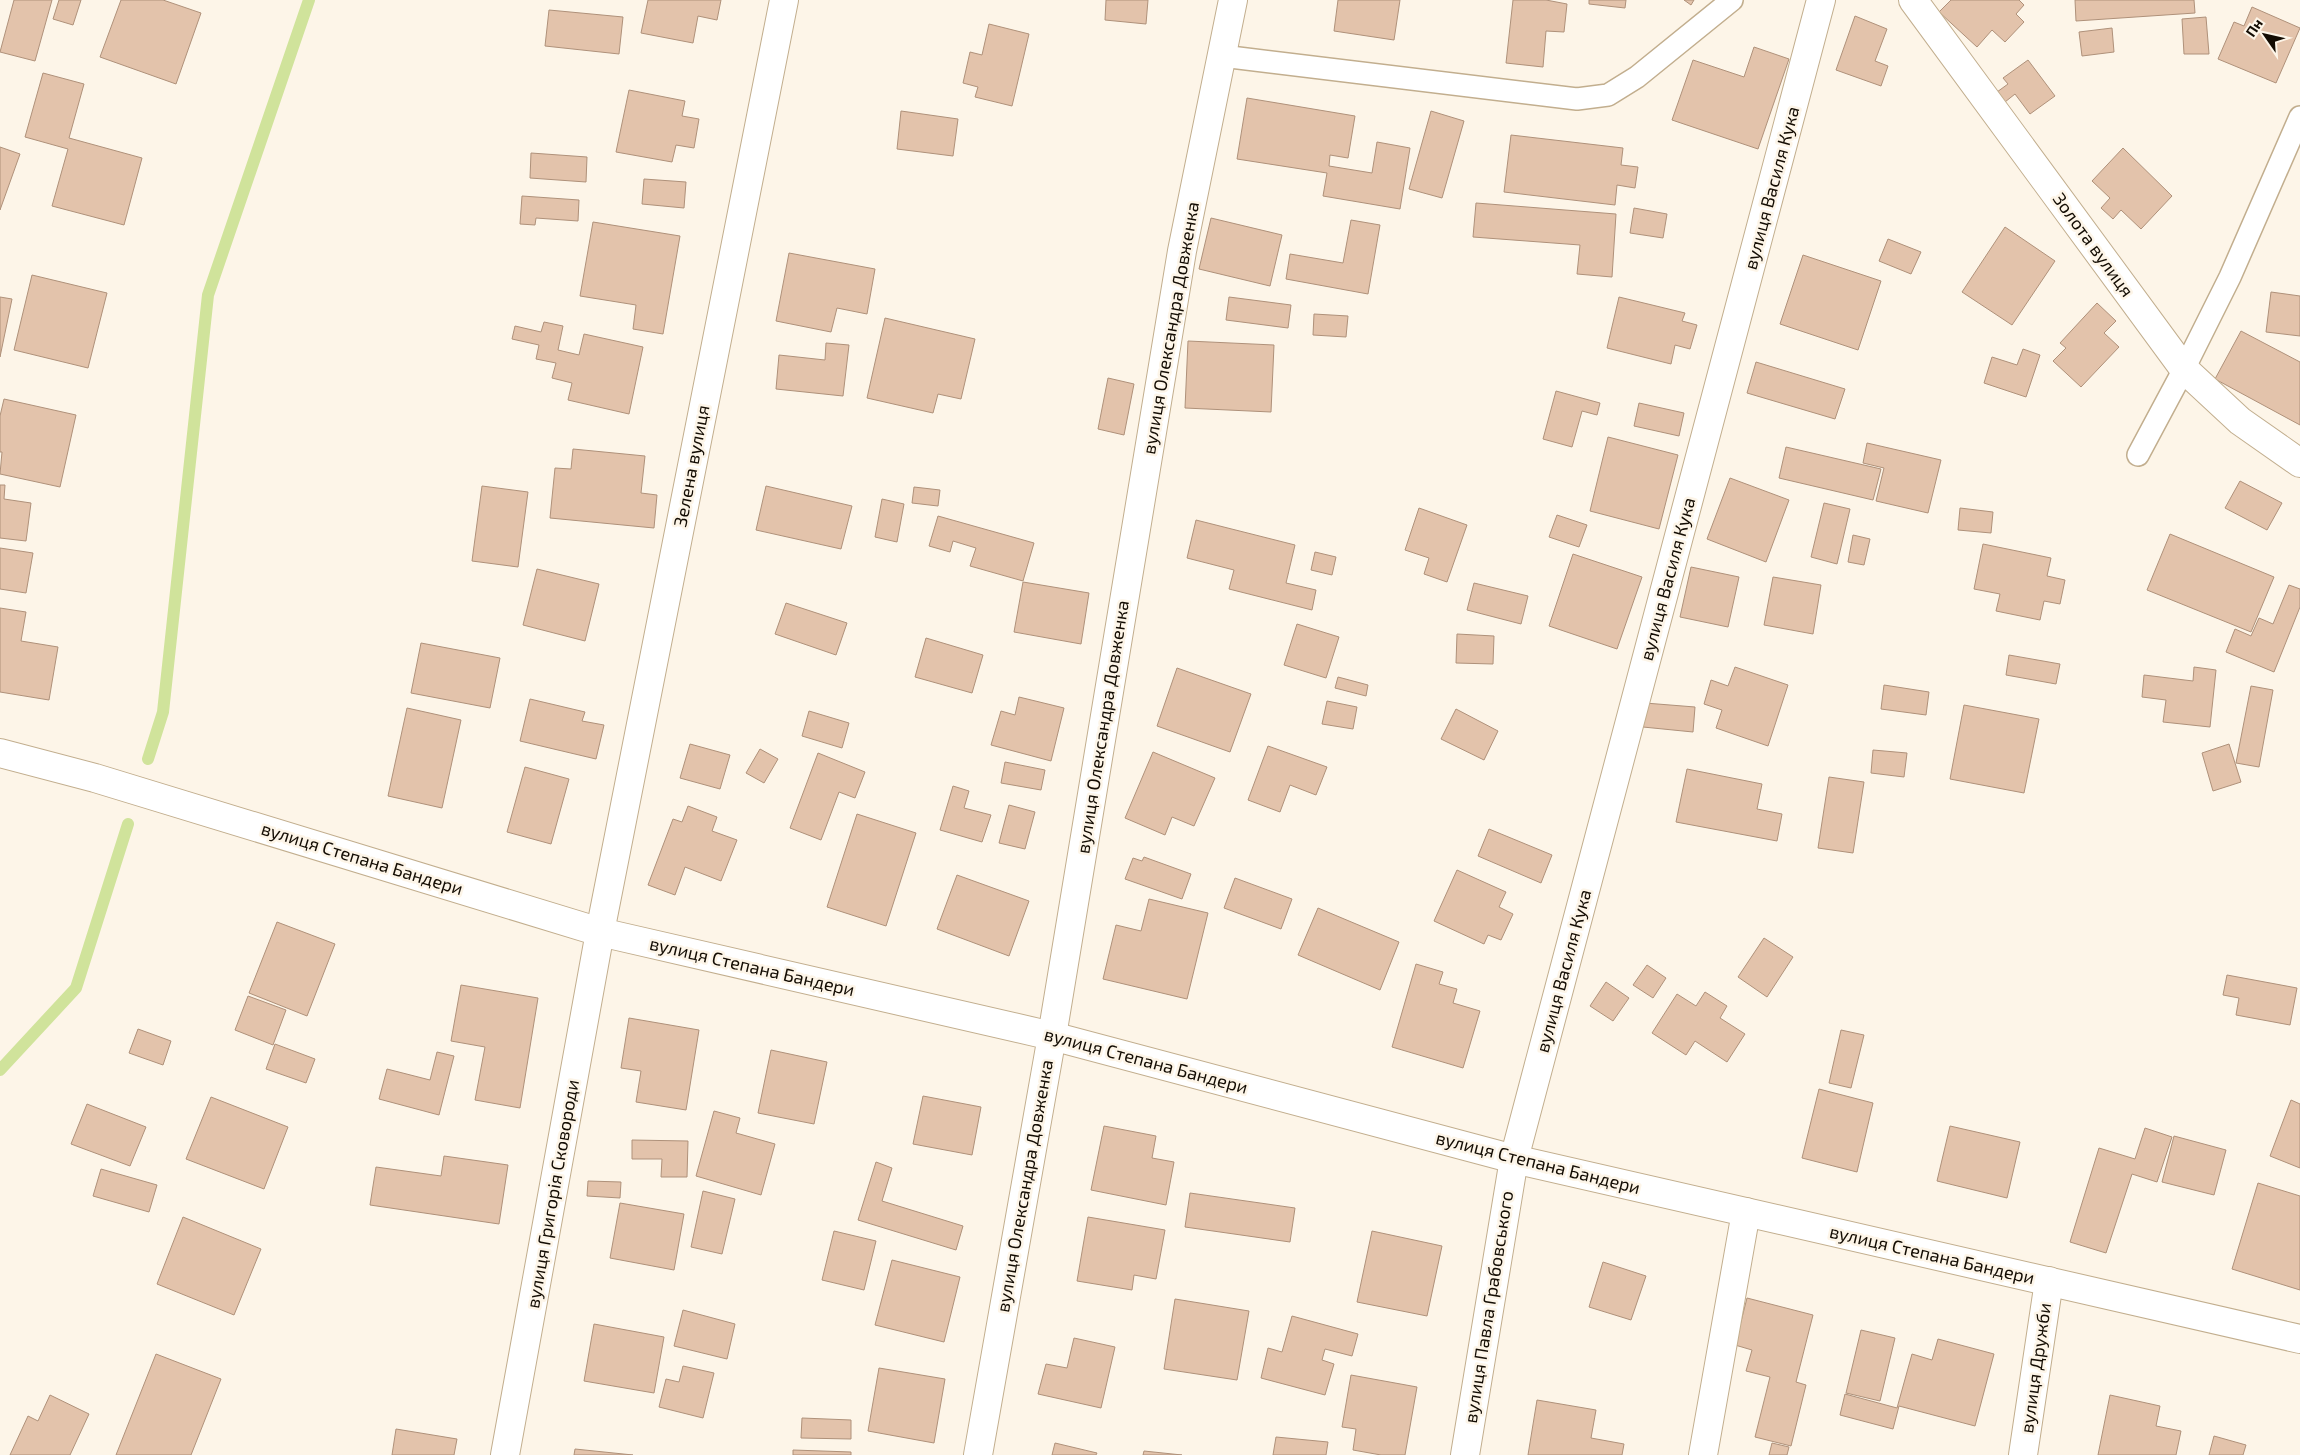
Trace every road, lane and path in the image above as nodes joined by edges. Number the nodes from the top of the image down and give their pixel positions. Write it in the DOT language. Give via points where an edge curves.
graph roads {
  1 [pos="784,0"];
  2 [pos="1233,0"];
  3 [pos="1732,0"];
  4 [pos="1822,0"];
  5 [pos="1913,0"];
  6 [pos="1222,56"];
  7 [pos="2300,117"];
  8 [pos="2184,369"];
  9 [pos="2138,455"];
  10 [pos="2300,463"];
  11 [pos="0,753"];
  12 [pos="600,932"];
  13 [pos="1052,1036"];
  14 [pos="1514,1159"];
  15 [pos="1746,1212"];
  16 [pos="2049,1282"];
  17 [pos="2300,1339"];
  18 [pos="505,1455"];
  19 [pos="978,1455"];
  20 [pos="1465,1455"];
  21 [pos="1703,1455"];
  22 [pos="2023,1455"];
  1 -- 12 [label="street, Зелена вулиця"];
  2 -- 6 [label="street, вулиця Олександра Довженка"];
  3 -- 6 [label="lane" via="1637,77 1608,95 1577,99"];
  4 -- 14 [label="street, вулиця Василя Кука"];
  5 -- 8 [label="street, Золота вулиця"];
  6 -- 13 [label="street, вулиця Олександра Довженка" via="1182,251"];
  7 -- 8 [label="lane" via="2230,277"];
  8 -- 9 [label="lane"];
  8 -- 10 [label="street, Золота вулиця" via="2240,421"];
  11 -- 12 [label="street, вулиця Степана Бандери" via="95,778"];
  12 -- 13 [label="street, вулиця Степана Бандери"];
  12 -- 18 [label="street, вулиця Григорія Сковороди"];
  13 -- 14 [label="street, вулиця Степана Бандери"];
  13 -- 19 [label="street, вулиця Олександра Довженка"];
  14 -- 15 [label="street, вулиця Степана Бандери"];
  14 -- 20 [label="street, вулиця Павла Грабовського"];
  15 -- 16 [label="street, вулиця Степана Бандери"];
  15 -- 21 [label="street"];
  16 -- 17 [label="street, вулиця Степана Бандери"];
  16 -- 22 [label="street, вулиця Дружби"];
}
